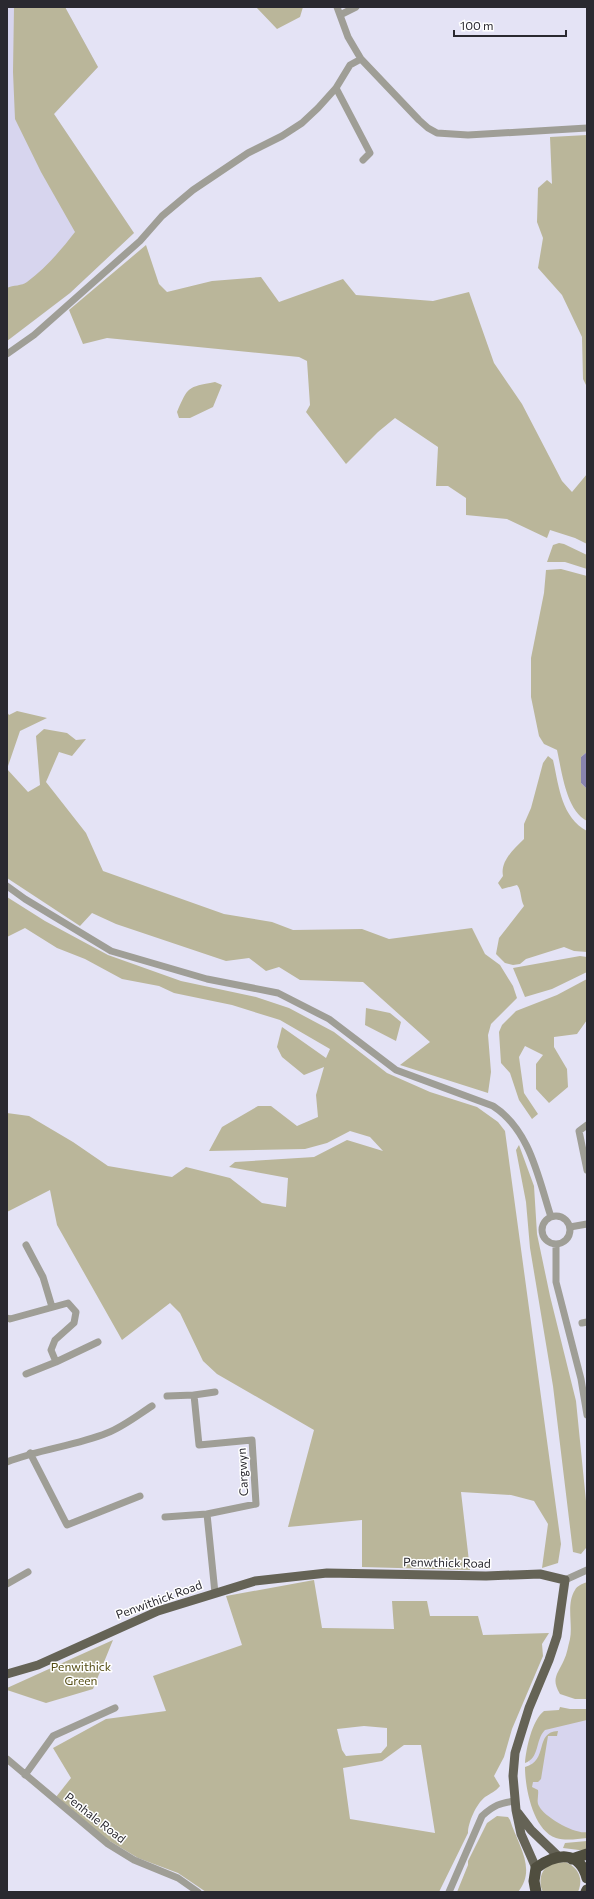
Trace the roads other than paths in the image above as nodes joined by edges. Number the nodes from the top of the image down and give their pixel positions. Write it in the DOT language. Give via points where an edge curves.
graph roads {
  1 [pos="337,7"];
  2 [pos="356,7"];
  3 [pos="340,15"];
  4 [pos="361,59"];
  5 [pos="336,88"];
  6 [pos="587,128"];
  7 [pos="363,160"];
  8 [pos="7,354"];
  9 [pos="7,886"];
  10 [pos="587,1124"];
  11 [pos="587,1170"];
  12 [pos="551,1217"];
  13 [pos="587,1224"];
  14 [pos="570,1227"];
  15 [pos="556,1244"];
  16 [pos="26,1245"];
  17 [pos="52,1307"];
  18 [pos="7,1318"];
  19 [pos="98,1342"];
  20 [pos="56,1362"];
  21 [pos="26,1374"];
  22 [pos="215,1392"];
  23 [pos="194,1395"];
  24 [pos="167,1396"];
  25 [pos="152,1406"];
  26 [pos="587,1415"];
  27 [pos="30,1453"];
  28 [pos="7,1462"];
  29 [pos="140,1496"];
  30 [pos="207,1514"];
  31 [pos="165,1517"];
  32 [pos="587,1570"];
  33 [pos="28,1572"];
  34 [pos="327,1573"];
  35 [pos="565,1580"];
  36 [pos="7,1584"];
  37 [pos="215,1593"];
  38 [pos="7,1674"];
  39 [pos="115,1708"];
  40 [pos="7,1759"];
  41 [pos="25,1775"];
  42 [pos="516,1806"];
  43 [pos="587,1854"];
  44 [pos="558,1856"];
  45 [pos="572,1859"];
  46 [pos="536,1868"];
  47 [pos="587,1878"];
  48 [pos="532,1890"];
  49 [pos="198,1892"];
  50 [pos="449,1892"];
  1 -- 3 [label="street"];
  2 -- 3 [label="street"];
  3 -- 4 [label="street" via="348,37"];
  4 -- 5 [label="street" via="350,65"];
  4 -- 6 [label="street" via="419,120 437,133 468,135"];
  5 -- 7 [label="street" via="370,153"];
  5 -- 8 [label="street" via="302,123 248,153 180,201 140,241 46,324"];
  9 -- 12 [label="street" via="111,951 207,979 278,993 329,1020 396,1070 493,1106 504,1114 520,1133 533,1162"];
  10 -- 11 [label="street" via="579,1131"];
  12 -- 14 [label="street" via="563,1217"];
  12 -- 15 [label="street" via="544,1222 543,1234 548,1241"];
  13 -- 14 [label="street"];
  14 -- 15 [label="street" via="567,1239"];
  15 -- 26 [label="street" via="556,1282 581,1380"];
  16 -- 17 [label="street" via="43,1277"];
  17 -- 18 [label="street"];
  17 -- 20 [label="street" via="68,1303 76,1312 74,1323 55,1340 51,1350"];
  19 -- 20 [label="street"];
  20 -- 21 [label="street"];
  22 -- 23 [label="street"];
  23 -- 24 [label="street"];
  23 -- 30 [label="street, Cargwyn" via="199,1445 252,1440 256,1504"];
  25 -- 27 [label="street" via="109,1433 73,1445"];
  27 -- 28 [label="street"];
  27 -- 29 [label="street" via="68,1524"];
  30 -- 31 [label="street"];
  30 -- 37 [label="street"];
  32 -- 35 [label="street"];
  33 -- 36 [label="street"];
  34 -- 35 [label="main road, Penwthick Road" via="486,1576 540,1574"];
  34 -- 37 [label="main road, Penwithick Road" via="256,1581"];
  35 -- 42 [label="main road" via="557,1636 550,1660 529,1708 514,1753"];
  37 -- 38 [label="main road, Penwithick Road" via="158,1611 45,1662"];
  39 -- 41 [label="street" via="53,1736"];
  40 -- 41 [label="street, Penhale Road"];
  41 -- 49 [label="street, Penhale Road" via="108,1844 134,1860 178,1878"];
  42 -- 44 [label="main road" via="531,1830"];
  42 -- 46 [label="main road" via="521,1834"];
  42 -- 50 [label="street" via="492,1807 482,1816"];
  43 -- 45 [label="highway"];
  44 -- 45 [label="highway"];
  44 -- 46 [label="highway"];
  45 -- 47 [label="highway" via="583,1868"];
  46 -- 48 [label="highway"];
}
